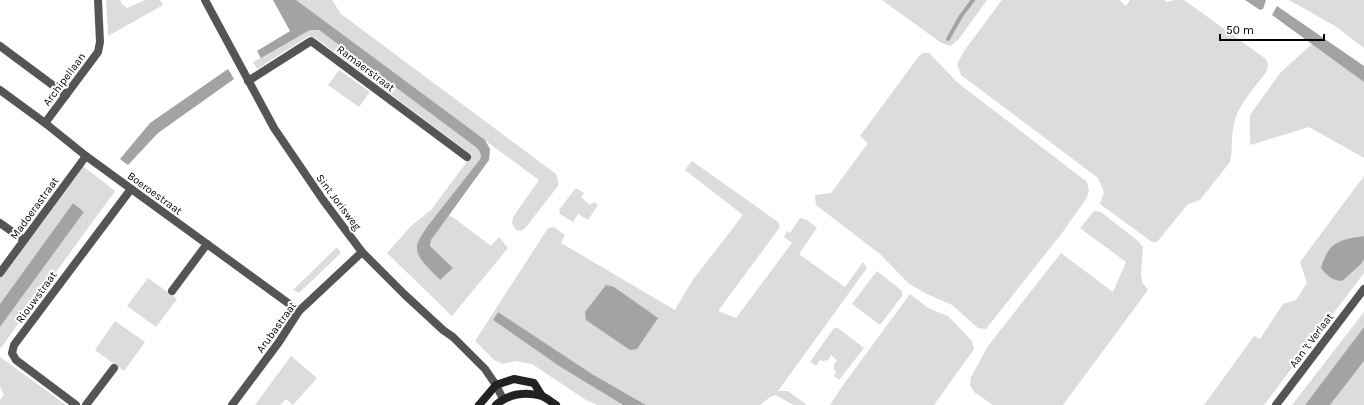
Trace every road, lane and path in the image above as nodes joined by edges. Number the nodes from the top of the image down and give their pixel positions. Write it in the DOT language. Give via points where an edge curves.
graph roads {
  1 [pos="98,0"];
  2 [pos="205,0"];
  3 [pos="0,46"];
  4 [pos="248,82"];
  5 [pos="0,90"];
  6 [pos="66,95"];
  7 [pos="45,123"];
  8 [pos="86,156"];
  9 [pos="467,157"];
  10 [pos="131,189"];
  11 [pos="0,223"];
  12 [pos="24,240"];
  13 [pos="207,244"];
  14 [pos="362,252"];
  15 [pos="0,273"];
  16 [pos="1364,289"];
  17 [pos="172,291"];
  18 [pos="299,311"];
  19 [pos="114,368"];
  20 [pos="496,385"];
  21 [pos="542,396"];
  22 [pos="503,399"];
  23 [pos="76,405"];
  24 [pos="86,405"];
  25 [pos="232,405"];
  26 [pos="479,405"];
  27 [pos="496,405"];
  28 [pos="556,405"];
  29 [pos="1276,405"];
  1 -- 6 [label="street, Archipellaan" via="98,52"];
  2 -- 4 [label="street, Sint Jorisweg"];
  3 -- 6 [label="street"];
  4 -- 9 [label="street, Ramaerstraat" via="311,41"];
  4 -- 14 [label="street, Sint Jorisweg" via="303,172"];
  5 -- 7 [label="street, Boeroestraat"];
  6 -- 7 [label="street, Archipellaan"];
  7 -- 8 [label="street, Boeroestraat"];
  8 -- 10 [label="street, Boeroestraat"];
  8 -- 12 [label="street, Madoerastraat"];
  10 -- 13 [label="street, Boeroestraat"];
  10 -- 23 [label="street, Riouwstraat" via="14,345 12,353 16,360"];
  11 -- 12 [label="street"];
  12 -- 15 [label="street, Madoerastraat"];
  13 -- 17 [label="street"];
  13 -- 18 [label="street, Boeroestraat"];
  14 -- 18 [label="street, Arubastraat"];
  14 -- 20 [label="street, Sint Jorisweg" via="453,337"];
  16 -- 29 [label="street, Aan 't Verlaat"];
  18 -- 25 [label="street, Arubastraat"];
  19 -- 24 [label="street"];
  20 -- 21 [label="main road" via="514,379 534,383"];
  20 -- 22 [label="street, Sint Jorisweg"];
  20 -- 26 [label="main road"];
  21 -- 22 [label="main road" via="514,394"];
  21 -- 28 [label="main road"];
  22 -- 27 [label="main road"];
}
